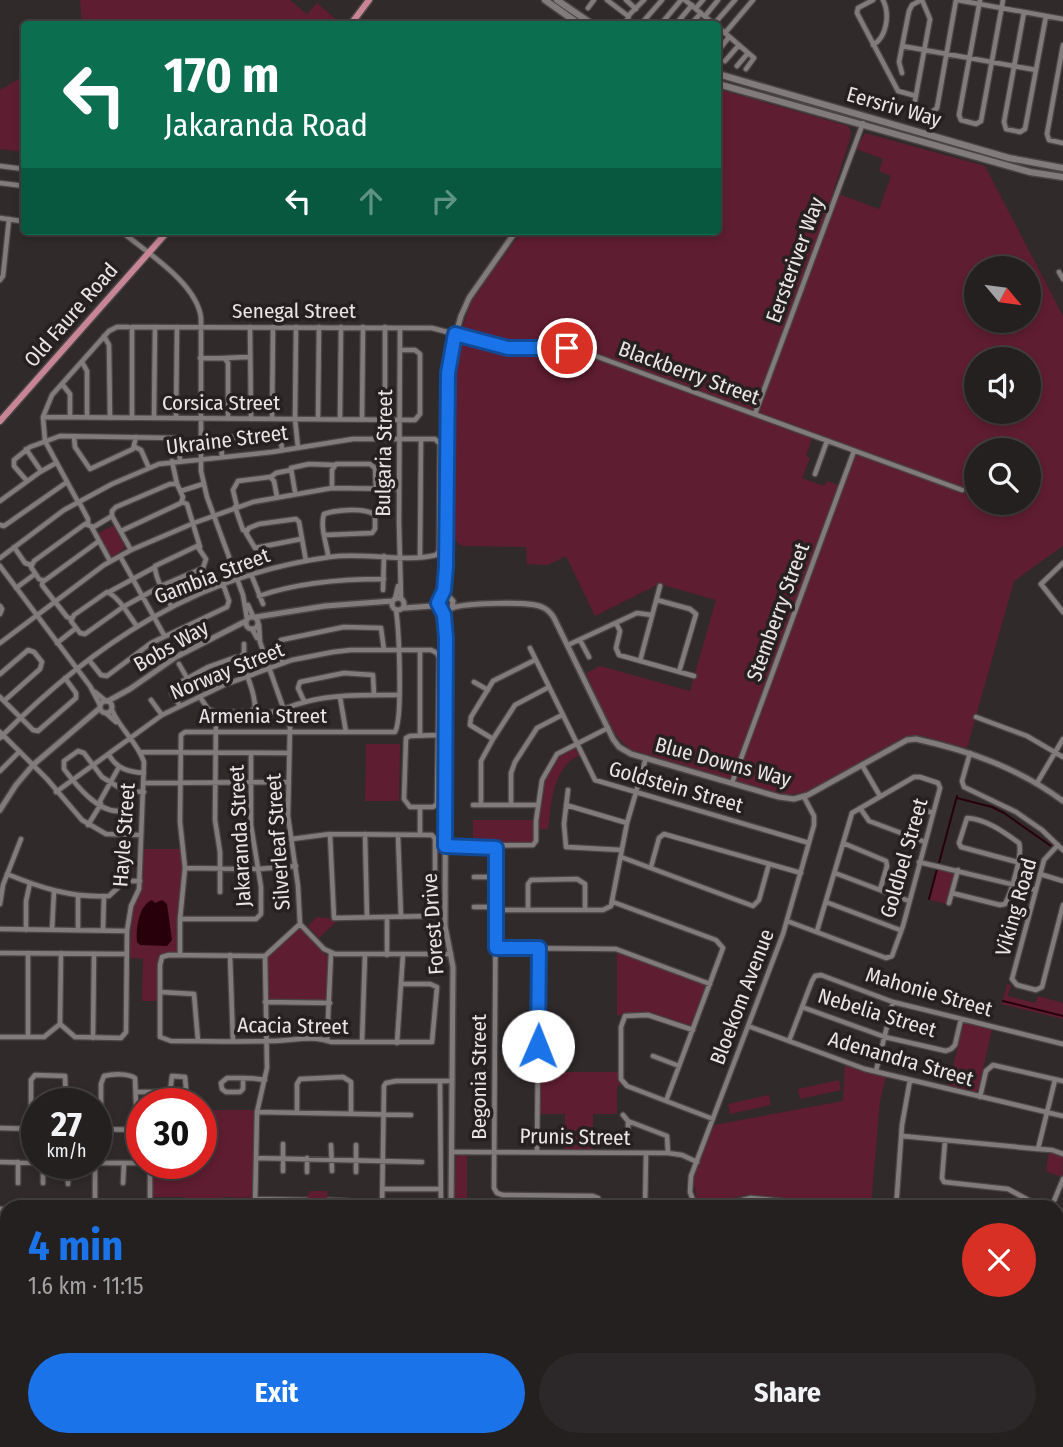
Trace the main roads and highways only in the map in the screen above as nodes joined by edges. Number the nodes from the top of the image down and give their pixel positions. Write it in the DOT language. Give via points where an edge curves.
graph roads {
  1 [pos="369,0"];
  2 [pos="376,0"];
  3 [pos="545,0"];
  4 [pos="557,0"];
  5 [pos="353,21"];
  6 [pos="354,21"];
  7 [pos="575,21"];
  8 [pos="588,21"];
  9 [pos="721,75"];
  10 [pos="721,84"];
  11 [pos="1063,168"];
  12 [pos="1063,177"];
  13 [pos="164,235"];
  14 [pos="0,421"];
  1 -- 5 [label="main road"];
  2 -- 6 [label="main road"];
  3 -- 7 [label="main road"];
  4 -- 8 [label="main road"];
  9 -- 11 [label="main road, Eersriv Way" via="1009,158"];
  10 -- 12 [label="main road, Eersriv Way" via="1030,172"];
  13 -- 14 [label="main road, Old Faure Road"];
}
